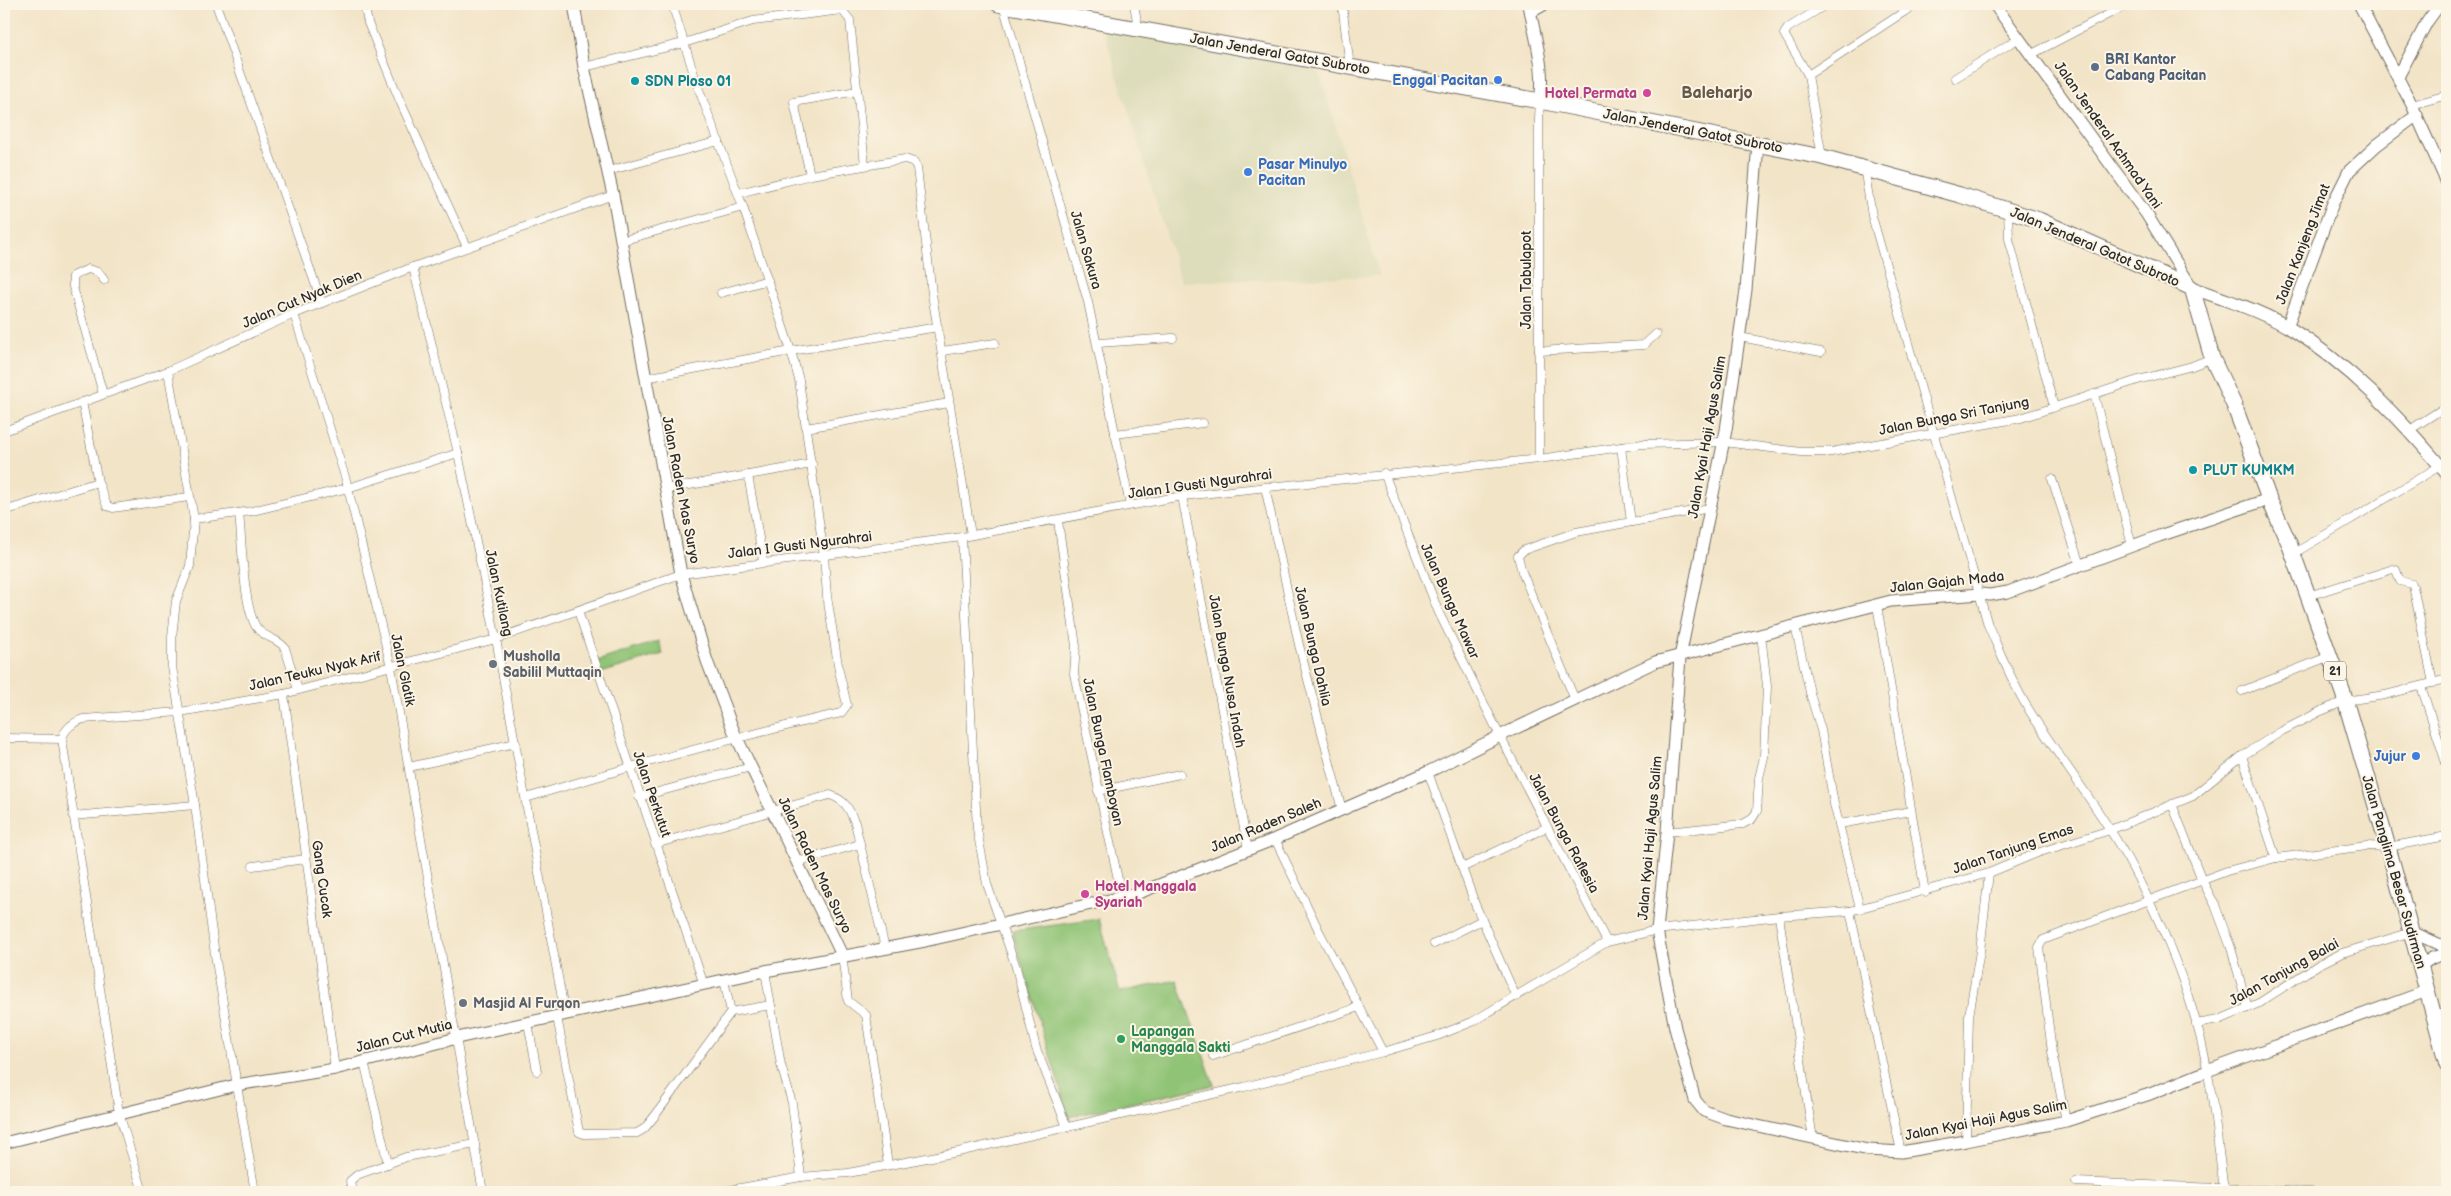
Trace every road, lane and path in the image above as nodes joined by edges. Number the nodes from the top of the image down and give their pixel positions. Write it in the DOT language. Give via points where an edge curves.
graph roads {
  1 [pos="216,4"];
  2 [pos="364,4"];
  3 [pos="574,4"];
  4 [pos="672,4"];
  5 [pos="1001,4"];
  6 [pos="1134,4"];
  7 [pos="1342,4"];
  8 [pos="1545,4"];
  9 [pos="1827,4"];
  10 [pos="1916,4"];
  11 [pos="1994,4"];
  12 [pos="2128,4"];
  13 [pos="2359,4"];
  14 [pos="2440,4"];
  15 [pos="842,7"];
  16 [pos="1530,8"];
  17 [pos="1138,27"];
  18 [pos="2020,38"];
  19 [pos="684,43"];
  20 [pos="2032,54"];
  21 [pos="1350,66"];
  22 [pos="584,67"];
  23 [pos="1808,75"];
  24 [pos="2398,77"];
  25 [pos="1955,78"];
  26 [pos="857,91"];
  27 [pos="2447,95"];
  28 [pos="1540,101"];
  29 [pos="2414,110"];
  30 [pos="719,141"];
  31 [pos="1758,144"];
  32 [pos="1822,157"];
  33 [pos="865,165"];
  34 [pos="1864,168"];
  35 [pos="608,171"];
  36 [pos="810,175"];
  37 [pos="2447,183"];
  38 [pos="739,193"];
  39 [pos="612,195"];
  40 [pos="744,207"];
  41 [pos="2008,210"];
  42 [pos="621,241"];
  43 [pos="467,247"];
  44 [pos="413,267"];
  45 [pos="104,280"];
  46 [pos="768,280"];
  47 [pos="2192,288"];
  48 [pos="720,293"];
  49 [pos="322,303"];
  50 [pos="294,314"];
  51 [pos="938,327"];
  52 [pos="2287,327"];
  53 [pos="1656,334"];
  54 [pos="1740,337"];
  55 [pos="1173,338"];
  56 [pos="995,343"];
  57 [pos="1098,343"];
  58 [pos="792,351"];
  59 [pos="1539,351"];
  60 [pos="942,352"];
  61 [pos="1821,352"];
  62 [pos="2212,358"];
  63 [pos="168,371"];
  64 [pos="645,378"];
  65 [pos="103,394"];
  66 [pos="2094,394"];
  67 [pos="82,402"];
  68 [pos="949,403"];
  69 [pos="2447,406"];
  70 [pos="2054,407"];
  71 [pos="1203,423"];
  72 [pos="806,428"];
  73 [pos="4,431"];
  74 [pos="2408,431"];
  75 [pos="1115,434"];
  76 [pos="1933,434"];
  77 [pos="1724,442"];
  78 [pos="1621,447"];
  79 [pos="458,453"];
  80 [pos="1539,459"];
  81 [pos="812,464"];
  82 [pos="2444,470"];
  83 [pos="1384,473"];
  84 [pos="748,475"];
  85 [pos="2052,479"];
  86 [pos="98,482"];
  87 [pos="1265,487"];
  88 [pos="348,488"];
  89 [pos="666,489"];
  90 [pos="1182,496"];
  91 [pos="189,497"];
  92 [pos="2269,499"];
  93 [pos="1130,505"];
  94 [pos="1710,508"];
  95 [pos="4,512"];
  96 [pos="239,513"];
  97 [pos="194,519"];
  98 [pos="1058,521"];
  99 [pos="1631,522"];
  100 [pos="971,535"];
  101 [pos="962,537"];
  102 [pos="2132,546"];
  103 [pos="2293,554"];
  104 [pos="824,556"];
  105 [pos="763,561"];
  106 [pos="2080,565"];
  107 [pos="682,574"];
  108 [pos="1980,594"];
  109 [pos="2308,596"];
  110 [pos="1877,605"];
  111 [pos="578,611"];
  112 [pos="1795,626"];
  113 [pos="1761,634"];
  114 [pos="496,640"];
  115 [pos="2330,656"];
  116 [pos="1680,658"];
  117 [pos="390,667"];
  118 [pos="2447,679"];
  119 [pos="2432,682"];
  120 [pos="2421,686"];
  121 [pos="298,690"];
  122 [pos="2242,691"];
  123 [pos="284,694"];
  124 [pos="1575,700"];
  125 [pos="2345,701"];
  126 [pos="180,712"];
  127 [pos="1500,736"];
  128 [pos="736,737"];
  129 [pos="4,738"];
  130 [pos="62,740"];
  131 [pos="516,743"];
  132 [pos="2242,756"];
  133 [pos="629,766"];
  134 [pos="2447,766"];
  135 [pos="409,767"];
  136 [pos="751,767"];
  137 [pos="1428,772"];
  138 [pos="1180,774"];
  139 [pos="1098,791"];
  140 [pos="639,797"];
  141 [pos="526,798"];
  142 [pos="2172,804"];
  143 [pos="195,805"];
  144 [pos="1342,810"];
  145 [pos="1911,811"];
  146 [pos="773,812"];
  147 [pos="74,816"];
  148 [pos="1840,824"];
  149 [pos="1547,827"];
  150 [pos="2110,830"];
  151 [pos="1667,832"];
  152 [pos="2447,836"];
  153 [pos="1275,839"];
  154 [pos="655,844"];
  155 [pos="860,844"];
  156 [pos="2388,847"];
  157 [pos="1248,850"];
  158 [pos="2276,858"];
  159 [pos="306,859"];
  160 [pos="797,862"];
  161 [pos="253,866"];
  162 [pos="1462,868"];
  163 [pos="1989,873"];
  164 [pos="2202,880"];
  165 [pos="1925,892"];
  166 [pos="1122,898"];
  167 [pos="2149,902"];
  168 [pos="1860,909"];
  169 [pos="1850,911"];
  170 [pos="1779,916"];
  171 [pos="1482,920"];
  172 [pos="1002,924"];
  173 [pos="1657,930"];
  174 [pos="2412,932"];
  175 [pos="1607,942"];
  176 [pos="1434,944"];
  177 [pos="885,948"];
  178 [pos="2447,948"];
  179 [pos="2447,953"];
  180 [pos="842,955"];
  181 [pos="2420,966"];
  182 [pos="765,971"];
  183 [pos="724,980"];
  184 [pos="704,985"];
  185 [pos="2427,990"];
  186 [pos="1516,997"];
  187 [pos="772,1005"];
  188 [pos="1359,1007"];
  189 [pos="2248,1008"];
  190 [pos="731,1012"];
  191 [pos="561,1016"];
  192 [pos="528,1023"];
  193 [pos="2196,1024"];
  194 [pos="2443,1037"];
  195 [pos="457,1038"];
  196 [pos="1382,1052"];
  197 [pos="1213,1056"];
  198 [pos="364,1061"];
  199 [pos="2447,1064"];
  200 [pos="335,1069"];
  201 [pos="537,1071"];
  202 [pos="2207,1071"];
  203 [pos="236,1086"];
  204 [pos="119,1113"];
  205 [pos="2066,1121"];
  206 [pos="1067,1127"];
  207 [pos="1813,1139"];
  208 [pos="1966,1141"];
  209 [pos="4,1143"];
  210 [pos="475,1144"];
  211 [pos="1901,1152"];
  212 [pos="388,1164"];
  213 [pos="888,1165"];
  214 [pos="801,1177"];
  215 [pos="2076,1182"];
  216 [pos="2224,1189"];
  217 [pos="143,1192"];
  218 [pos="255,1192"];
  219 [pos="352,1192"];
  220 [pos="483,1192"];
  221 [pos="719,1192"];
  222 [pos="2312,1192"];
  1 -- 49 [label="street"];
  2 -- 43 [label="street" via="368,23 400,101"];
  3 -- 22 [label="street, Jalan Raden Mas Suryo"];
  4 -- 19 [label="street"];
  5 -- 17 [label="highway, Jalan Jenderal Gatot Subroto"];
  5 -- 57 [label="street, Jalan Sakura"];
  6 -- 17 [label="street"];
  7 -- 21 [label="street"];
  8 -- 16 [label="street"];
  9 -- 23 [label="street" via="1788,28 1784,34"];
  10 -- 23 [label="street"];
  11 -- 18 [label="street, Jalan Jenderal Achmad Yani"];
  12 -- 20 [label="street"];
  13 -- 24 [label="street"];
  14 -- 24 [label="street"];
  15 -- 19 [label="street" via="753,21"];
  15 -- 26 [label="street" via="850,20"];
  16 -- 28 [label="street" via="1542,70"];
  17 -- 21 [label="highway, Jalan Jenderal Gatot Subroto"];
  18 -- 20 [label="street, Jalan Jenderal Achmad Yani"];
  18 -- 25 [label="street"];
  19 -- 22 [label="street"];
  19 -- 30 [label="street"];
  20 -- 47 [label="street, Jalan Jenderal Achmad Yani" via="2146,215"];
  21 -- 28 [label="highway, Jalan Jenderal Gatot Subroto"];
  22 -- 35 [label="street, Jalan Raden Mas Suryo"];
  23 -- 32 [label="street"];
  24 -- 29 [label="street"];
  26 -- 33 [label="street"];
  26 -- 36 [label="street" via="794,102"];
  27 -- 29 [label="street"];
  28 -- 31 [label="highway, Jalan Jenderal Gatot Subroto"];
  28 -- 59 [label="street, Jalan Tabulapot"];
  29 -- 37 [label="street"];
  29 -- 52 [label="street, Jalan Kanjeng Jimat" via="2349,171 2333,203"];
  30 -- 35 [label="street"];
  30 -- 38 [label="street"];
  31 -- 32 [label="highway, Jalan Jenderal Gatot Subroto"];
  31 -- 54 [label="street, Jalan Kyai Haji Agus Salim"];
  32 -- 34 [label="highway, Jalan Jenderal Gatot Subroto"];
  33 -- 36 [label="street"];
  33 -- 51 [label="street" via="910,159 917,168"];
  34 -- 41 [label="highway, Jalan Jenderal Gatot Subroto"];
  34 -- 76 [label="street" via="1872,216"];
  35 -- 39 [label="street, Jalan Raden Mas Suryo"];
  36 -- 38 [label="street"];
  38 -- 40 [label="street"];
  39 -- 42 [label="street, Jalan Raden Mas Suryo"];
  39 -- 43 [label="street, Jalan Cut Nyak Dien"];
  40 -- 42 [label="street"];
  40 -- 46 [label="street"];
  41 -- 47 [label="highway, Jalan Jenderal Gatot Subroto" via="2065,231"];
  41 -- 70 [label="street" via="2009,239"];
  42 -- 64 [label="street, Jalan Raden Mas Suryo"];
  43 -- 44 [label="street, Jalan Cut Nyak Dien"];
  44 -- 49 [label="street, Jalan Cut Nyak Dien"];
  44 -- 79 [label="street, Jalan Kutilang"];
  45 -- 65 [label="street" via="98,272 88,269 72,276 72,287"];
  46 -- 48 [label="street"];
  46 -- 58 [label="street"];
  47 -- 52 [label="main road" via="2237,303"];
  47 -- 62 [label="highway, Jalan Panglima Besar Sudirman / 21"];
  49 -- 50 [label="street, Jalan Cut Nyak Dien"];
  50 -- 63 [label="street, Jalan Cut Nyak Dien"];
  50 -- 88 [label="street, Jalan Glatik"];
  51 -- 58 [label="street"];
  51 -- 60 [label="street"];
  52 -- 74 [label="main road" via="2357,377"];
  53 -- 59 [label="street" via="1644,345"];
  54 -- 61 [label="street"];
  54 -- 77 [label="street, Jalan Kyai Haji Agus Salim"];
  55 -- 57 [label="street"];
  56 -- 60 [label="street"];
  57 -- 75 [label="street, Jalan Sakura"];
  58 -- 64 [label="street"];
  58 -- 72 [label="street"];
  59 -- 80 [label="street, Jalan Tabulapot"];
  60 -- 68 [label="street"];
  62 -- 66 [label="street, Jalan Bunga Sri Tanjung"];
  62 -- 92 [label="highway, Jalan Panglima Besar Sudirman / 21" via="2234,405"];
  63 -- 65 [label="street, Jalan Cut Nyak Dien"];
  63 -- 91 [label="street"];
  64 -- 89 [label="street, Jalan Raden Mas Suryo"];
  65 -- 67 [label="street, Jalan Cut Nyak Dien"];
  66 -- 70 [label="street, Jalan Bunga Sri Tanjung"];
  66 -- 102 [label="street"];
  67 -- 73 [label="street, Jalan Cut Nyak Dien"];
  67 -- 86 [label="street"];
  68 -- 72 [label="street"];
  68 -- 100 [label="street"];
  69 -- 74 [label="street"];
  70 -- 76 [label="street, Jalan Bunga Sri Tanjung" via="2021,418"];
  71 -- 75 [label="street"];
  72 -- 81 [label="street"];
  74 -- 82 [label="main road"];
  75 -- 93 [label="street, Jalan Sakura"];
  76 -- 77 [label="street, Jalan Bunga Sri Tanjung" via="1831,452 1801,452"];
  76 -- 108 [label="street"];
  77 -- 78 [label="street, Jalan I Gusti Ngurahrai"];
  77 -- 94 [label="street, Jalan Kyai Haji Agus Salim"];
  78 -- 80 [label="street, Jalan I Gusti Ngurahrai"];
  78 -- 99 [label="street"];
  79 -- 88 [label="street"];
  79 -- 114 [label="street, Jalan Kutilang"];
  80 -- 83 [label="street, Jalan I Gusti Ngurahrai"];
  81 -- 84 [label="street"];
  81 -- 104 [label="street"];
  82 -- 103 [label="street"];
  83 -- 87 [label="street, Jalan I Gusti Ngurahrai"];
  83 -- 127 [label="street, Jalan Bunga Mawar" via="1439,613"];
  84 -- 89 [label="street"];
  84 -- 105 [label="street"];
  85 -- 106 [label="street"];
  86 -- 91 [label="street" via="104,501 113,508"];
  86 -- 95 [label="street"];
  87 -- 90 [label="street, Jalan I Gusti Ngurahrai"];
  87 -- 144 [label="street, Jalan Bunga Dahlia" via="1299,645"];
  88 -- 96 [label="street"];
  88 -- 117 [label="street, Jalan Glatik"];
  89 -- 107 [label="street, Jalan Raden Mas Suryo"];
  90 -- 93 [label="street, Jalan I Gusti Ngurahrai"];
  90 -- 157 [label="street, Jalan Bunga Nusa Indah"];
  91 -- 97 [label="street"];
  92 -- 102 [label="street, Jalan Gajah Mada"];
  92 -- 103 [label="highway, Jalan Panglima Besar Sudirman / 21"];
  93 -- 98 [label="street, Jalan I Gusti Ngurahrai"];
  94 -- 99 [label="street"];
  94 -- 116 [label="street, Jalan Kyai Haji Agus Salim"];
  96 -- 97 [label="street"];
  96 -- 121 [label="street" via="252,618 262,633 285,648"];
  97 -- 126 [label="street" via="190,566 176,601 172,637 172,667"];
  98 -- 100 [label="street, Jalan I Gusti Ngurahrai"];
  98 -- 139 [label="street, Jalan Bunga Flamboyan" via="1076,646 1074,674"];
  99 -- 124 [label="street" via="1576,532 1524,550 1518,556"];
  100 -- 101 [label="street, Jalan I Gusti Ngurahrai"];
  101 -- 104 [label="street, Jalan I Gusti Ngurahrai"];
  101 -- 172 [label="street" via="977,829 988,884"];
  102 -- 106 [label="street, Jalan Gajah Mada"];
  103 -- 109 [label="highway, Jalan Panglima Besar Sudirman / 21"];
  104 -- 105 [label="street, Jalan I Gusti Ngurahrai"];
  104 -- 128 [label="street" via="827,596 847,705 841,712"];
  105 -- 107 [label="street, Jalan I Gusti Ngurahrai"];
  106 -- 108 [label="street, Jalan Gajah Mada" via="2008,592"];
  107 -- 111 [label="street, Jalan Teuku Nyak Arif"];
  107 -- 128 [label="street, Jalan Raden Mas Suryo" via="707,660"];
  108 -- 110 [label="street, Jalan Gajah Mada"];
  108 -- 150 [label="street" via="1988,625 2028,708"];
  109 -- 115 [label="highway, Jalan Panglima Besar Sudirman / 21"];
  109 -- 119 [label="street" via="2396,570 2400,581 2413,586"];
  110 -- 112 [label="street, Jalan Gajah Mada"];
  110 -- 145 [label="street"];
  111 -- 114 [label="street, Jalan Teuku Nyak Arif"];
  111 -- 133 [label="street, Jalan Perkutut"];
  112 -- 113 [label="street, Jalan Gajah Mada"];
  112 -- 148 [label="street"];
  113 -- 116 [label="street, Jalan Gajah Mada"];
  113 -- 151 [label="street" via="1767,686 1764,756 1757,811 1743,824"];
  114 -- 117 [label="street, Jalan Teuku Nyak Arif"];
  114 -- 131 [label="street, Jalan Kutilang"];
  115 -- 122 [label="street"];
  115 -- 125 [label="highway, Jalan Panglima Besar Sudirman / 21"];
  116 -- 124 [label="street, Jalan Raden Saleh" via="1655,662"];
  116 -- 151 [label="street, Jalan Kyai Haji Agus Salim"];
  117 -- 121 [label="street, Jalan Teuku Nyak Arif"];
  117 -- 135 [label="street, Jalan Glatik"];
  118 -- 119 [label="street, Jalan Tanjung Emas"];
  119 -- 120 [label="street, Jalan Tanjung Emas"];
  120 -- 125 [label="street, Jalan Tanjung Emas"];
  120 -- 134 [label="street"];
  121 -- 123 [label="street, Jalan Teuku Nyak Arif"];
  123 -- 126 [label="street, Jalan Teuku Nyak Arif"];
  123 -- 159 [label="street, Gang Cucak"];
  124 -- 127 [label="street, Jalan Raden Saleh"];
  125 -- 132 [label="street, Jalan Tanjung Emas" via="2282,731"];
  125 -- 156 [label="highway, Jalan Panglima Besar Sudirman / 21"];
  126 -- 130 [label="street, Jalan Teuku Nyak Arif" via="83,719 74,722 64,732"];
  126 -- 143 [label="street"];
  127 -- 137 [label="street, Jalan Raden Saleh"];
  127 -- 149 [label="street, Jalan Bunga Raflesia"];
  128 -- 133 [label="street"];
  128 -- 136 [label="street, Jalan Raden Mas Suryo"];
  129 -- 130 [label="street"];
  130 -- 147 [label="street"];
  131 -- 135 [label="street"];
  131 -- 141 [label="street, Jalan Kutilang"];
  132 -- 142 [label="street, Jalan Tanjung Emas" via="2193,796"];
  132 -- 158 [label="street"];
  133 -- 140 [label="street, Jalan Perkutut"];
  133 -- 141 [label="street"];
  135 -- 195 [label="street, Jalan Glatik"];
  136 -- 140 [label="street"];
  136 -- 146 [label="street, Jalan Raden Mas Suryo"];
  137 -- 144 [label="street, Jalan Raden Saleh"];
  137 -- 162 [label="street"];
  138 -- 139 [label="street"];
  139 -- 166 [label="street, Jalan Bunga Flamboyan"];
  140 -- 154 [label="street, Jalan Perkutut"];
  141 -- 191 [label="street, Jalan Kutilang"];
  142 -- 150 [label="street, Jalan Tanjung Emas"];
  142 -- 164 [label="street"];
  143 -- 147 [label="street"];
  143 -- 203 [label="street"];
  144 -- 153 [label="street, Jalan Raden Saleh"];
  145 -- 148 [label="street"];
  145 -- 165 [label="street"];
  146 -- 154 [label="street"];
  146 -- 155 [label="street" via="830,795 840,798 847,805"];
  146 -- 160 [label="street, Jalan Raden Mas Suryo"];
  147 -- 204 [label="street"];
  148 -- 168 [label="street"];
  149 -- 162 [label="street"];
  149 -- 175 [label="street, Jalan Bunga Raflesia"];
  150 -- 163 [label="street, Jalan Tanjung Emas" via="2037,852"];
  150 -- 167 [label="street"];
  151 -- 173 [label="street, Jalan Kyai Haji Agus Salim"];
  152 -- 156 [label="street"];
  153 -- 157 [label="street, Jalan Raden Saleh"];
  153 -- 188 [label="street"];
  154 -- 184 [label="street, Jalan Perkutut"];
  155 -- 160 [label="street"];
  155 -- 177 [label="street"];
  156 -- 158 [label="street" via="2367,846"];
  156 -- 174 [label="highway, Jalan Panglima Besar Sudirman / 21"];
  157 -- 166 [label="street, Jalan Raden Saleh"];
  158 -- 164 [label="street"];
  159 -- 161 [label="street"];
  159 -- 200 [label="street, Gang Cucak"];
  160 -- 180 [label="street, Jalan Raden Mas Suryo"];
  162 -- 171 [label="street"];
  163 -- 165 [label="street, Jalan Tanjung Emas"];
  163 -- 208 [label="street" via="1969,1016"];
  164 -- 167 [label="street"];
  164 -- 189 [label="street" via="2231,948"];
  165 -- 168 [label="street, Jalan Tanjung Emas"];
  166 -- 172 [label="street, Jalan Raden Saleh"];
  167 -- 193 [label="street" via="2170,947"];
  167 -- 205 [label="street" via="2046,939 2040,944 2052,1052"];
  168 -- 169 [label="street, Jalan Tanjung Emas"];
  169 -- 170 [label="street, Jalan Tanjung Emas"];
  169 -- 211 [label="street"];
  170 -- 173 [label="street, Jalan Tanjung Emas"];
  170 -- 207 [label="street"];
  171 -- 176 [label="street"];
  171 -- 186 [label="street"];
  172 -- 177 [label="street, Jalan Raden Saleh"];
  172 -- 206 [label="street" via="1036,1048"];
  173 -- 175 [label="street, Jalan Tanjung Emas"];
  173 -- 207 [label="street, Jalan Kyai Haji Agus Salim" via="1675,1028 1695,1100 1704,1111 1726,1119"];
  174 -- 178 [label="street"];
  174 -- 181 [label="highway, Jalan Panglima Besar Sudirman / 21"];
  174 -- 189 [label="street, Jalan Tanjung Balai" via="2342,953"];
  175 -- 186 [label="street, Jalan Tanjung Emas"];
  177 -- 180 [label="street, Jalan Raden Saleh"];
  179 -- 181 [label="street"];
  180 -- 182 [label="street, Jalan Cut Mutia"];
  180 -- 213 [label="street" via="848,1000 866,1015"];
  181 -- 185 [label="highway, Jalan Panglima Besar Sudirman / 21"];
  182 -- 183 [label="street, Jalan Cut Mutia"];
  182 -- 187 [label="street"];
  183 -- 184 [label="street, Jalan Cut Mutia"];
  183 -- 190 [label="street"];
  184 -- 191 [label="street, Jalan Cut Mutia"];
  185 -- 194 [label="highway, Jalan Panglima Besar Sudirman / 21"];
  185 -- 202 [label="street, Jalan Kyai Haji Agus Salim"];
  186 -- 196 [label="street, Jalan Tanjung Emas" via="1472,1022 1438,1036"];
  187 -- 190 [label="street"];
  187 -- 214 [label="street" via="781,1064 792,1104"];
  188 -- 196 [label="street"];
  188 -- 197 [label="street"];
  189 -- 193 [label="street, Jalan Tanjung Balai" via="2219,1020"];
  190 -- 191 [label="street, Jalan Kutilang" via="654,1117 637,1133 584,1134 578,1131"];
  191 -- 192 [label="street, Jalan Cut Mutia"];
  192 -- 195 [label="street, Jalan Cut Mutia"];
  192 -- 201 [label="street"];
  193 -- 202 [label="street"];
  194 -- 199 [label="highway, Jalan Panglima Besar Sudirman / 21"];
  195 -- 198 [label="street, Jalan Cut Mutia"];
  195 -- 210 [label="street, Jalan Glatik"];
  196 -- 206 [label="street, Jalan Tanjung Emas"];
  198 -- 200 [label="street, Jalan Cut Mutia"];
  198 -- 212 [label="street"];
  200 -- 203 [label="street, Jalan Cut Mutia"];
  202 -- 205 [label="street, Jalan Kyai Haji Agus Salim" via="2150,1094"];
  202 -- 216 [label="street"];
  203 -- 204 [label="street, Jalan Cut Mutia"];
  203 -- 218 [label="street"];
  204 -- 209 [label="street, Jalan Cut Mutia"];
  204 -- 217 [label="street"];
  205 -- 208 [label="street, Jalan Kyai Haji Agus Salim"];
  206 -- 213 [label="street, Jalan Tanjung Emas"];
  207 -- 211 [label="street, Jalan Kyai Haji Agus Salim" via="1868,1150"];
  208 -- 211 [label="street, Jalan Kyai Haji Agus Salim"];
  210 -- 212 [label="street" via="406,1157"];
  210 -- 220 [label="street, Jalan Glatik"];
  212 -- 219 [label="street" via="354,1176 350,1183"];
  213 -- 214 [label="street, Jalan Tanjung Emas"];
  214 -- 221 [label="street, Jalan Tanjung Emas"];
  215 -- 216 [label="street"];
  216 -- 222 [label="street"];
}
